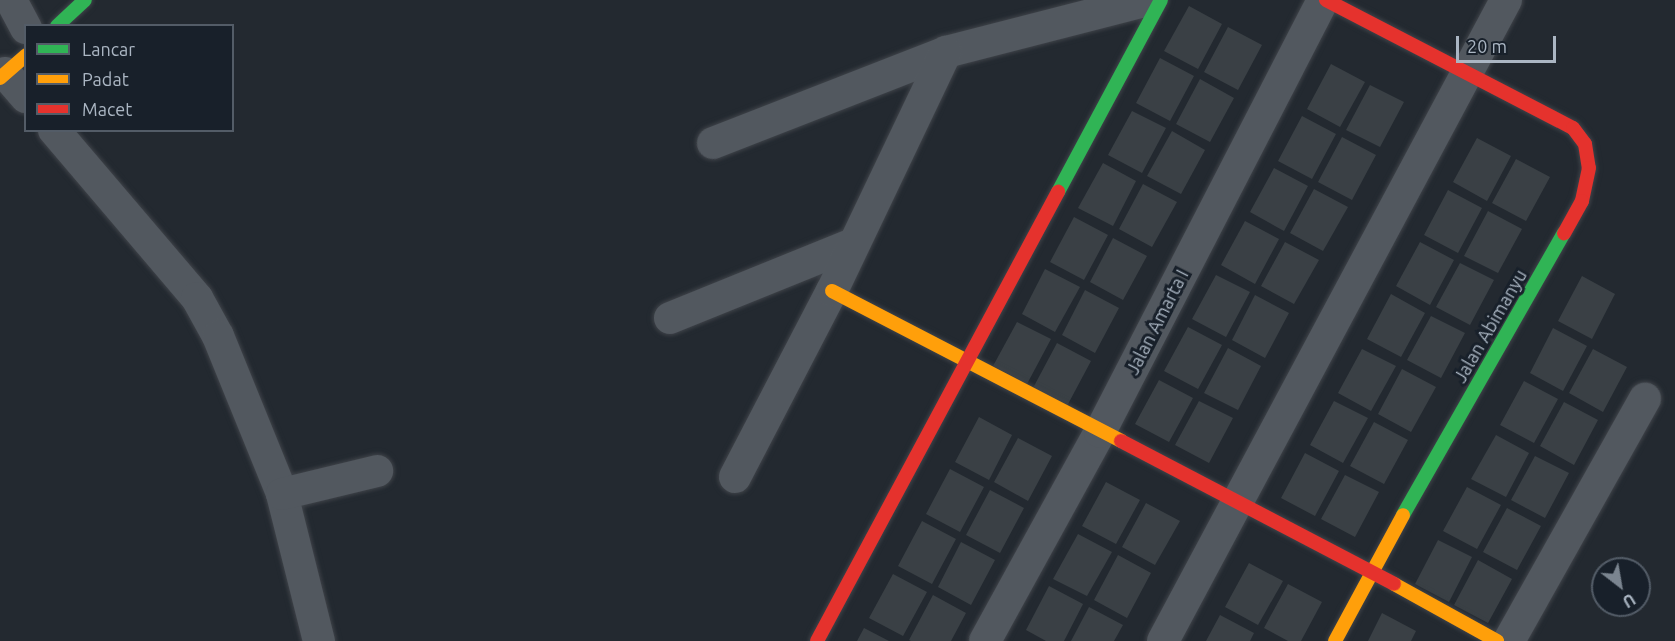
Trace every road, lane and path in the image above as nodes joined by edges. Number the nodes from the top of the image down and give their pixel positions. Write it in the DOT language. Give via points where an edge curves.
graph roads {
  1 [pos="11,0"];
  2 [pos="85,0"];
  3 [pos="1149,0"];
  4 [pos="1161,0"];
  5 [pos="1325,0"];
  6 [pos="1506,0"];
  7 [pos="24,24"];
  8 [pos="59,24"];
  9 [pos="946,52"];
  10 [pos="10,69"];
  11 [pos="1469,72"];
  12 [pos="24,94"];
  13 [pos="56,132"];
  14 [pos="713,143"];
  15 [pos="853,244"];
  16 [pos="832,291"];
  17 [pos="670,318"];
  18 [pos="968,362"];
  19 [pos="1645,399"];
  20 [pos="1100,432"];
  21 [pos="376,471"];
  22 [pos="735,477"];
  23 [pos="282,495"];
  24 [pos="1237,501"];
  25 [pos="1371,571"];
  26 [pos="319,641"];
  27 [pos="817,641"];
  28 [pos="986,641"];
  29 [pos="1163,641"];
  30 [pos="1335,641"];
  31 [pos="1497,641"];
  32 [pos="1509,641"];
  1 -- 7 [label="street"];
  2 -- 8 [label="street"];
  3 -- 9 [label="street"];
  4 -- 18 [label="street"];
  5 -- 11 [label="street, Jalan Abimanyu"];
  5 -- 20 [label="street, Jalan Amarta I"];
  6 -- 11 [label="street"];
  9 -- 14 [label="street"];
  9 -- 15 [label="street"];
  10 -- 12 [label="street"];
  11 -- 24 [label="street"];
  11 -- 25 [label="street, Jalan Abimanyu" via="1573,128 1585,144 1589,168 1582,201"];
  13 -- 23 [label="street" via="197,298 218,336"];
  15 -- 16 [label="street"];
  15 -- 17 [label="street"];
  16 -- 18 [label="street"];
  16 -- 22 [label="street"];
  18 -- 20 [label="street"];
  18 -- 27 [label="street"];
  19 -- 32 [label="street"];
  20 -- 24 [label="street"];
  20 -- 28 [label="street, Jalan Amarta I"];
  21 -- 23 [label="street"];
  23 -- 26 [label="street"];
  24 -- 25 [label="street"];
  24 -- 29 [label="street"];
  25 -- 30 [label="street, Jalan Abimanyu"];
  25 -- 31 [label="street"];
}
